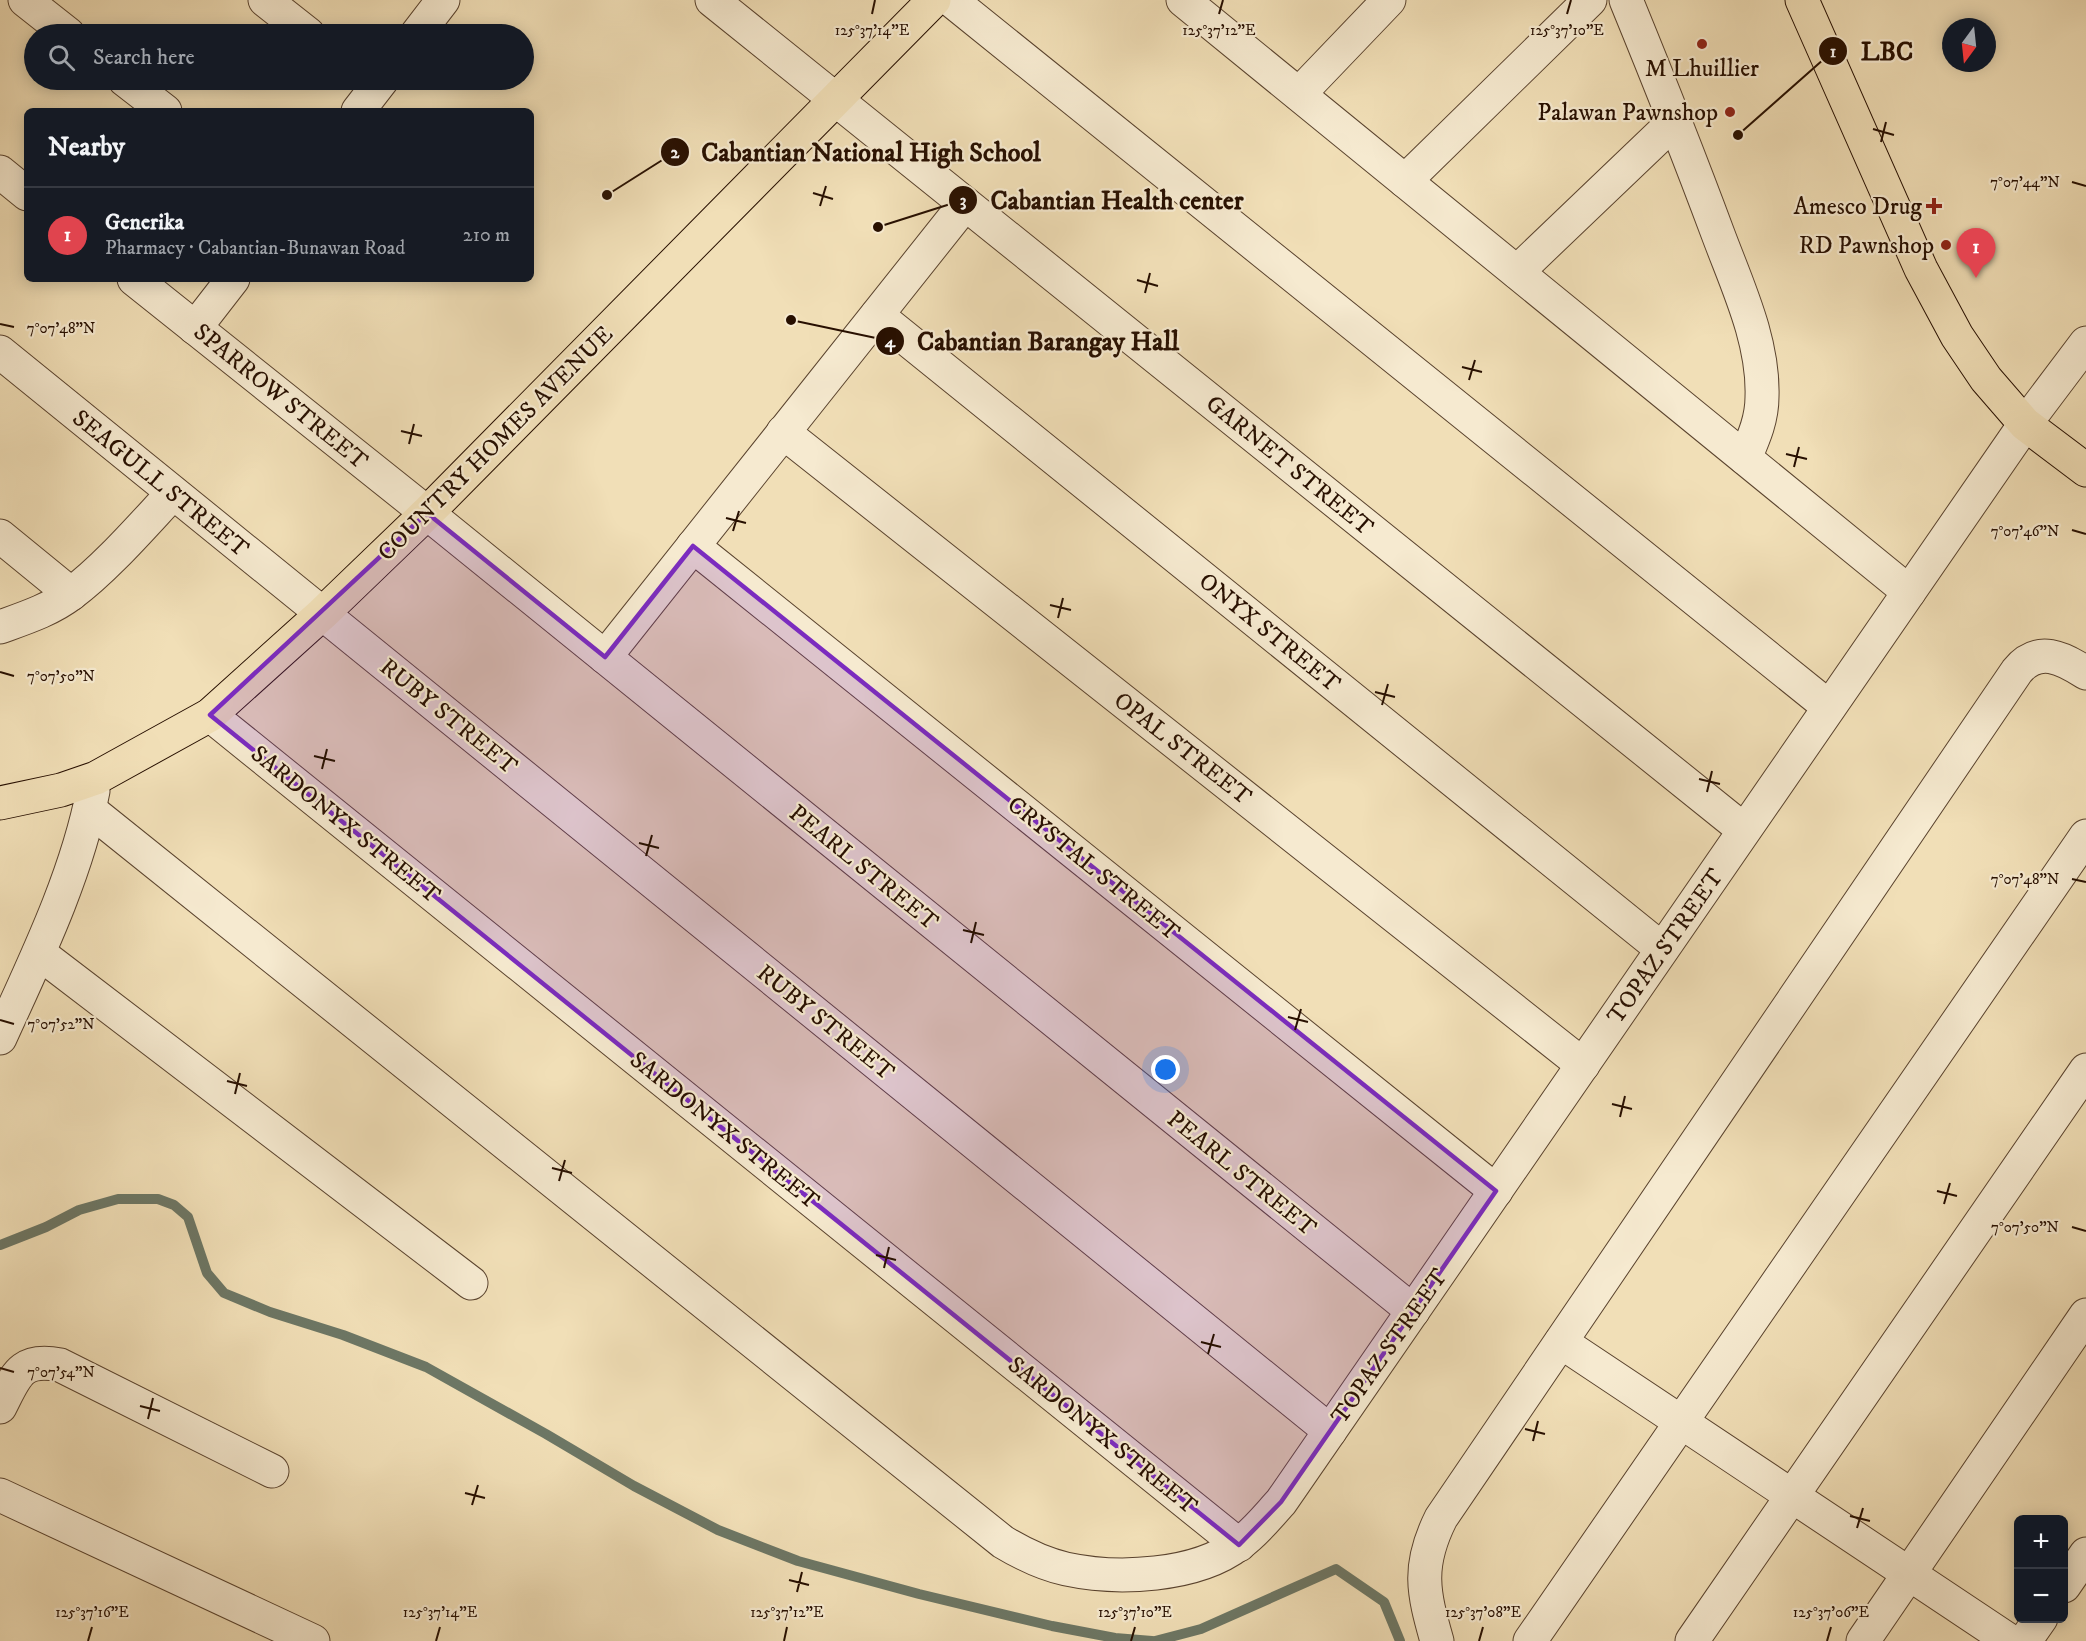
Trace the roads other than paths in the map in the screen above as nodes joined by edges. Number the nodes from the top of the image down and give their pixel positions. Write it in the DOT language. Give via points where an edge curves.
graph roads {
  1 [pos="25,0"];
  2 [pos="265,0"];
  3 [pos="443,0"];
  4 [pos="712,0"];
  5 [pos="934,0"];
  6 [pos="951,0"];
  7 [pos="1183,0"];
  8 [pos="1389,0"];
  9 [pos="1590,0"];
  10 [pos="1626,0"];
  11 [pos="1802,0"];
  12 [pos="56,24"];
  13 [pos="295,24"];
  14 [pos="425,24"];
  15 [pos="138,90"];
  16 [pos="1299,94"];
  17 [pos="836,99"];
  18 [pos="161,108"];
  19 [pos="1676,120"];
  20 [pos="0,172"];
  21 [pos="1405,181"];
  22 [pos="24,192"];
  23 [pos="965,204"];
  24 [pos="1517,272"];
  25 [pos="138,282"];
  26 [pos="231,282"];
  27 [pos="877,315"];
  28 [pos="195,328"];
  29 [pos="2086,343"];
  30 [pos="0,352"];
  31 [pos="2025,424"];
  32 [pos="783,432"];
  33 [pos="1745,458"];
  34 [pos="2086,470"];
  35 [pos="173,493"];
  36 [pos="427,513"];
  37 [pos="0,536"];
  38 [pos="693,546"];
  39 [pos="1909,592"];
  40 [pos="71,594"];
  41 [pos="322,614"];
  42 [pos="0,627"];
  43 [pos="604,657"];
  44 [pos="2086,673"];
  45 [pos="1829,707"];
  46 [pos="210,715"];
  47 [pos="96,778"];
  48 [pos="0,803"];
  49 [pos="90,810"];
  50 [pos="1744,830"];
  51 [pos="2086,836"];
  52 [pos="1662,950"];
  53 [pos="39,953"];
  54 [pos="0,1038"];
  55 [pos="1583,1065"];
  56 [pos="2086,1070"];
  57 [pos="1496,1191"];
  58 [pos="471,1283"];
  59 [pos="1413,1311"];
  60 [pos="2086,1315"];
  61 [pos="1561,1342"];
  62 [pos="0,1407"];
  63 [pos="1681,1421"];
  64 [pos="1330,1431"];
  65 [pos="272,1471"];
  66 [pos="0,1495"];
  67 [pos="1791,1495"];
  68 [pos="1239,1545"];
  69 [pos="2086,1554"];
  70 [pos="1909,1573"];
  71 [pos="2068,1580"];
  72 [pos="2038,1623"];
  73 [pos="313,1641"];
  74 [pos="1437,1641"];
  75 [pos="1530,1641"];
  76 [pos="1692,1641"];
  77 [pos="1863,1641"];
  78 [pos="2010,1641"];
  79 [pos="2025,1641"];
  1 -- 12 [label="street"];
  2 -- 13 [label="street"];
  3 -- 14 [label="street"];
  4 -- 17 [label="street, GARNET STREET"];
  5 -- 17 [label="main road, COUNTRY HOMES AVENUE"];
  6 -- 45 [label="street"];
  7 -- 16 [label="street"];
  8 -- 16 [label="street"];
  9 -- 21 [label="street"];
  10 -- 19 [label="street"];
  11 -- 31 [label="main road" via="1921,269 1957,336 1986,379"];
  15 -- 18 [label="street"];
  16 -- 21 [label="street"];
  17 -- 23 [label="street, GARNET STREET"];
  17 -- 36 [label="main road, COUNTRY HOMES AVENUE"];
  19 -- 24 [label="street"];
  19 -- 33 [label="street" via="1756,343 1762,397 1758,428"];
  20 -- 22 [label="street"];
  21 -- 24 [label="street"];
  23 -- 27 [label="street"];
  23 -- 50 [label="street, GARNET STREET"];
  24 -- 33 [label="street"];
  25 -- 28 [label="street, SPARROW STREET"];
  26 -- 28 [label="street"];
  27 -- 32 [label="street"];
  27 -- 52 [label="street, ONYX STREET"];
  28 -- 36 [label="street, SPARROW STREET"];
  29 -- 31 [label="street, TOPAZ STREET"];
  30 -- 35 [label="street, SEAGULL STREET"];
  31 -- 34 [label="main road"];
  31 -- 39 [label="street, TOPAZ STREET"];
  32 -- 38 [label="street"];
  32 -- 55 [label="street, OPAL STREET"];
  33 -- 39 [label="street"];
  35 -- 40 [label="street"];
  35 -- 41 [label="street, SEAGULL STREET"];
  36 -- 41 [label="main road, COUNTRY HOMES AVENUE"];
  36 -- 43 [label="street, PEARL STREET"];
  37 -- 40 [label="street"];
  38 -- 43 [label="street"];
  38 -- 57 [label="street, CRYSTAL STREET"];
  39 -- 45 [label="street, TOPAZ STREET"];
  40 -- 42 [label="street" via="38,614"];
  41 -- 46 [label="main road, COUNTRY HOMES AVENUE"];
  41 -- 64 [label="street, RUBY STREET"];
  43 -- 59 [label="street, PEARL STREET"];
  44 -- 61 [label="street" via="2060,659 2040,656 2017,671"];
  45 -- 50 [label="street, TOPAZ STREET"];
  46 -- 47 [label="main road, COUNTRY HOMES AVENUE"];
  46 -- 68 [label="street, SARDONYX STREET"];
  47 -- 48 [label="main road, COUNTRY HOMES AVENUE"];
  47 -- 49 [label="street"];
  49 -- 53 [label="street"];
  49 -- 68 [label="street, TOPAZ STREET" via="1003,1542 1032,1559 1110,1576 1206,1563"];
  50 -- 52 [label="street, TOPAZ STREET"];
  51 -- 63 [label="street"];
  52 -- 55 [label="street, TOPAZ STREET"];
  53 -- 54 [label="street"];
  53 -- 58 [label="street"];
  55 -- 57 [label="street, TOPAZ STREET"];
  56 -- 67 [label="street"];
  57 -- 59 [label="street, TOPAZ STREET"];
  59 -- 64 [label="street, TOPAZ STREET"];
  60 -- 70 [label="street"];
  61 -- 63 [label="street"];
  61 -- 74 [label="street" via="1431,1538 1425,1575 1427,1606"];
  62 -- 65 [label="street" via="26,1366 42,1361 60,1365"];
  63 -- 67 [label="street"];
  63 -- 75 [label="street"];
  64 -- 68 [label="street, TOPAZ STREET" via="1281,1502"];
  66 -- 73 [label="street"];
  67 -- 70 [label="street"];
  67 -- 76 [label="street"];
  69 -- 71 [label="street"];
  70 -- 77 [label="street"];
  70 -- 78 [label="street"];
  72 -- 79 [label="street"];
}
